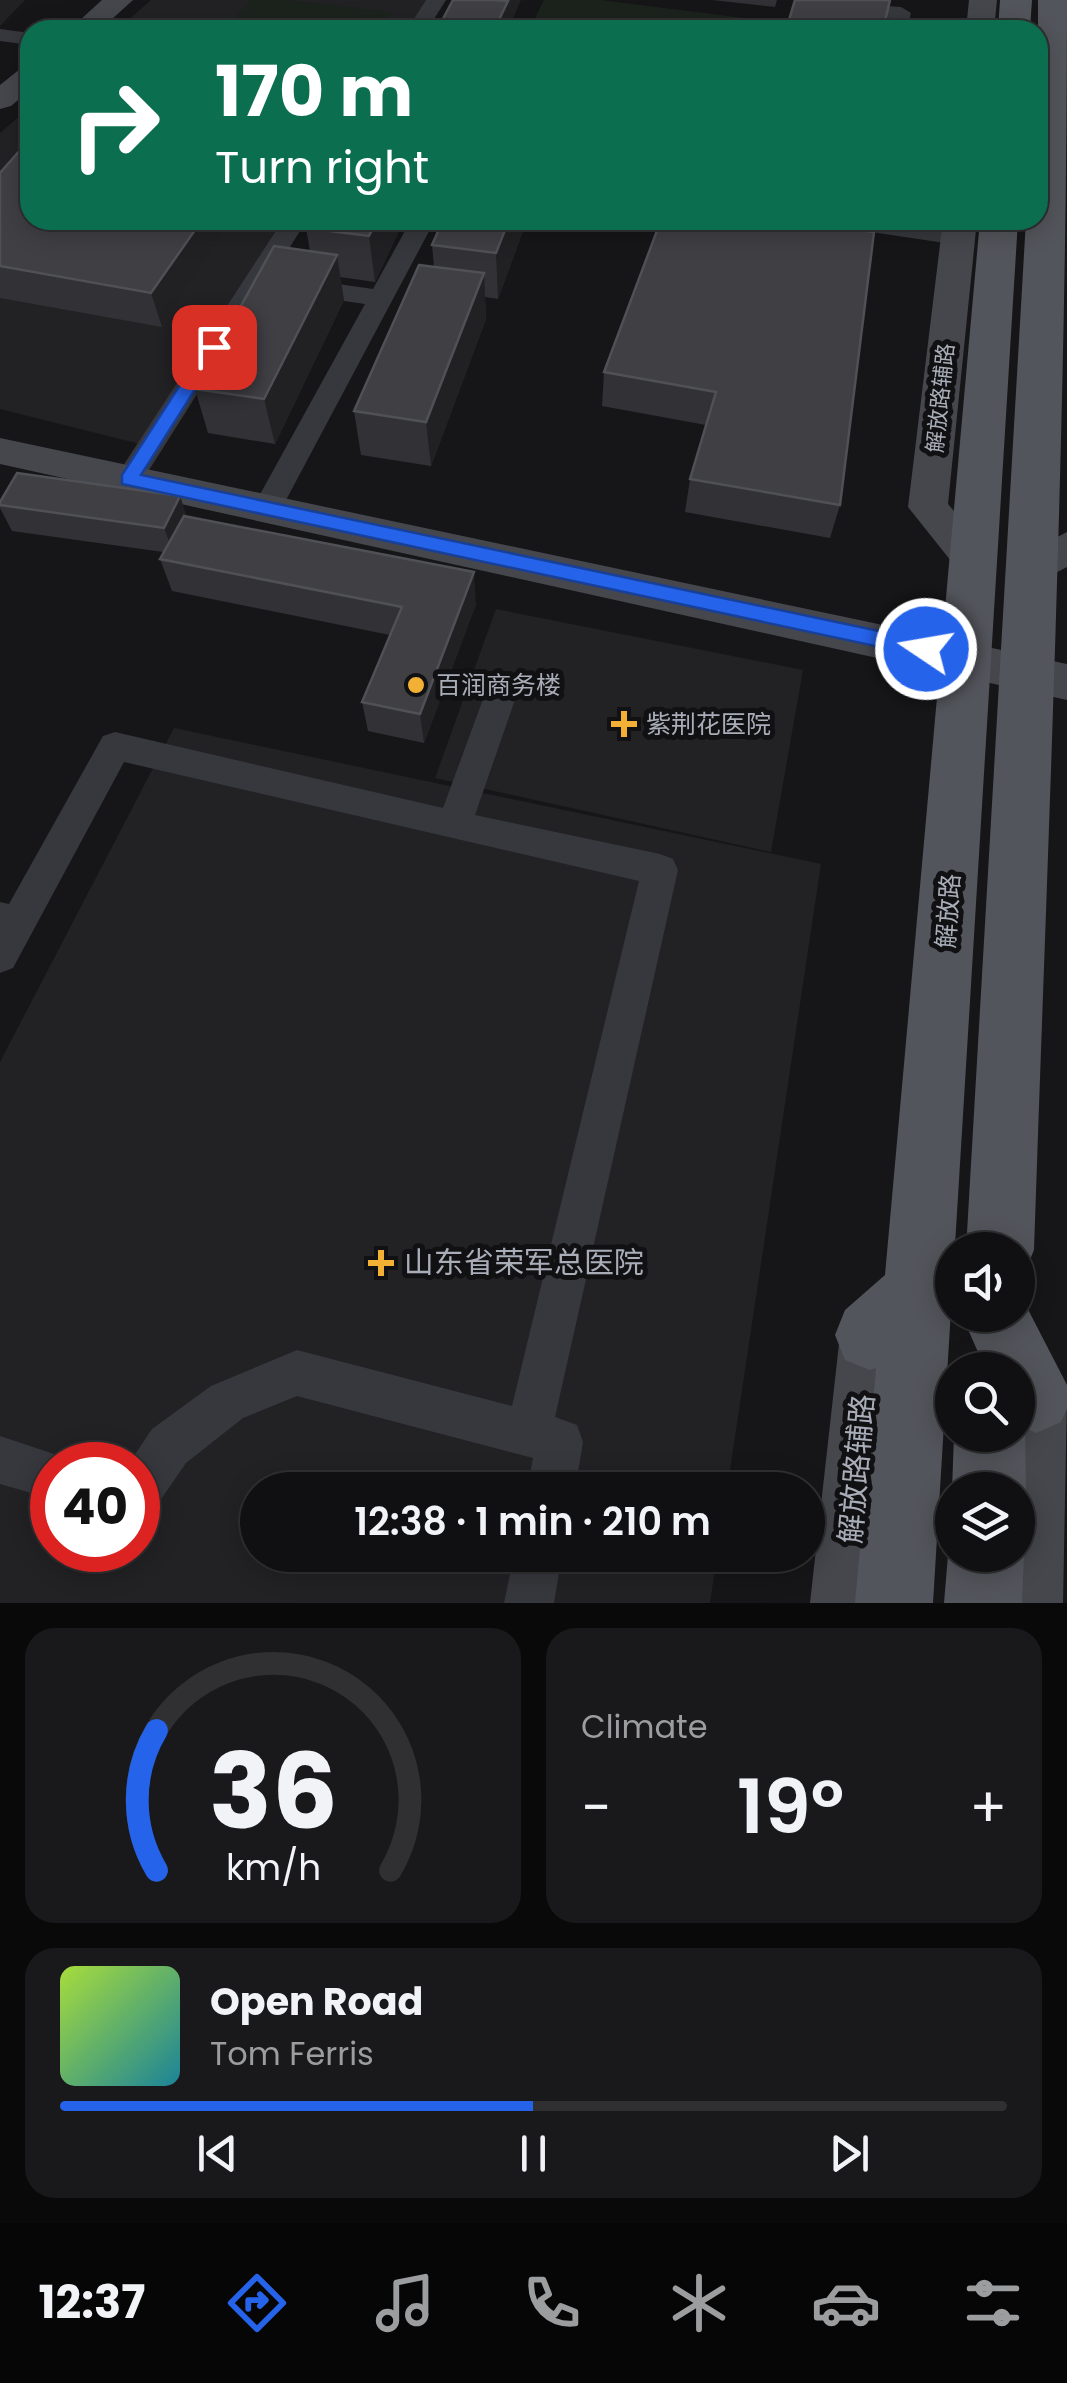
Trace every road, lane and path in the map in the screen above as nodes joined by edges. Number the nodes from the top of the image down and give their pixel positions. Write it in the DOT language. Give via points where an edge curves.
graph roads {
  1 [pos="119,0"];
  2 [pos="820,0"];
  3 [pos="1054,0"];
  4 [pos="96,20"];
  5 [pos="899,20"];
  6 [pos="20,83"];
  7 [pos="0,100"];
  8 [pos="289,230"];
  9 [pos="418,230"];
  10 [pos="959,230"];
  11 [pos="999,230"];
  12 [pos="256,281"];
  13 [pos="381,298"];
  14 [pos="0,452"];
  15 [pos="129,479"];
  16 [pos="267,508"];
  17 [pos="1050,558"];
  18 [pos="974,560"];
  19 [pos="965,657"];
  20 [pos="1047,671"];
  21 [pos="502,691"];
  22 [pos="454,826"];
  23 [pos="6,933"];
  24 [pos="1001,1232"];
  25 [pos="894,1313"];
  26 [pos="528,1434"];
  27 [pos="1013,1452"];
  28 [pos="0,1460"];
  29 [pos="160,1460"];
  30 [pos="30,1469"];
  31 [pos="554,1472"];
  32 [pos="535,1572"];
  33 [pos="985,1572"];
  34 [pos="529,1603"];
  35 [pos="844,1603"];
  36 [pos="894,1603"];
  37 [pos="983,1603"];
  38 [pos="1030,1603"];
  1 -- 4 [label="street"];
  2 -- 5 [label="street" via="901,13"];
  3 -- 17 [label="main road"];
  6 -- 7 [label="street"];
  8 -- 12 [label="street"];
  9 -- 13 [label="street"];
  10 -- 18 [label="street, 解放路辅路" via="928,507"];
  11 -- 18 [label="main road, 解放路"];
  12 -- 13 [label="street"];
  12 -- 15 [label="street"];
  13 -- 16 [label="street"];
  14 -- 15 [label="street"];
  15 -- 16 [label="street"];
  16 -- 19 [label="street"];
  17 -- 20 [label="main road"];
  18 -- 19 [label="main road, 解放路"];
  19 -- 20 [label="street"];
  19 -- 25 [label="main road, 解放路"];
  20 -- 24 [label="main road"];
  21 -- 22 [label="street"];
  22 -- 23 [label="street" via="115,746"];
  22 -- 26 [label="street" via="660,870"];
  25 -- 35 [label="street, 解放路辅路"];
  25 -- 36 [label="main road, 解放路"];
  26 -- 29 [label="street" via="297,1373 228,1402"];
  26 -- 31 [label="street" via="560,1442"];
  27 -- 38 [label="street"];
  28 -- 30 [label="street"];
  32 -- 34 [label="street"];
  33 -- 37 [label="main road"];
}
